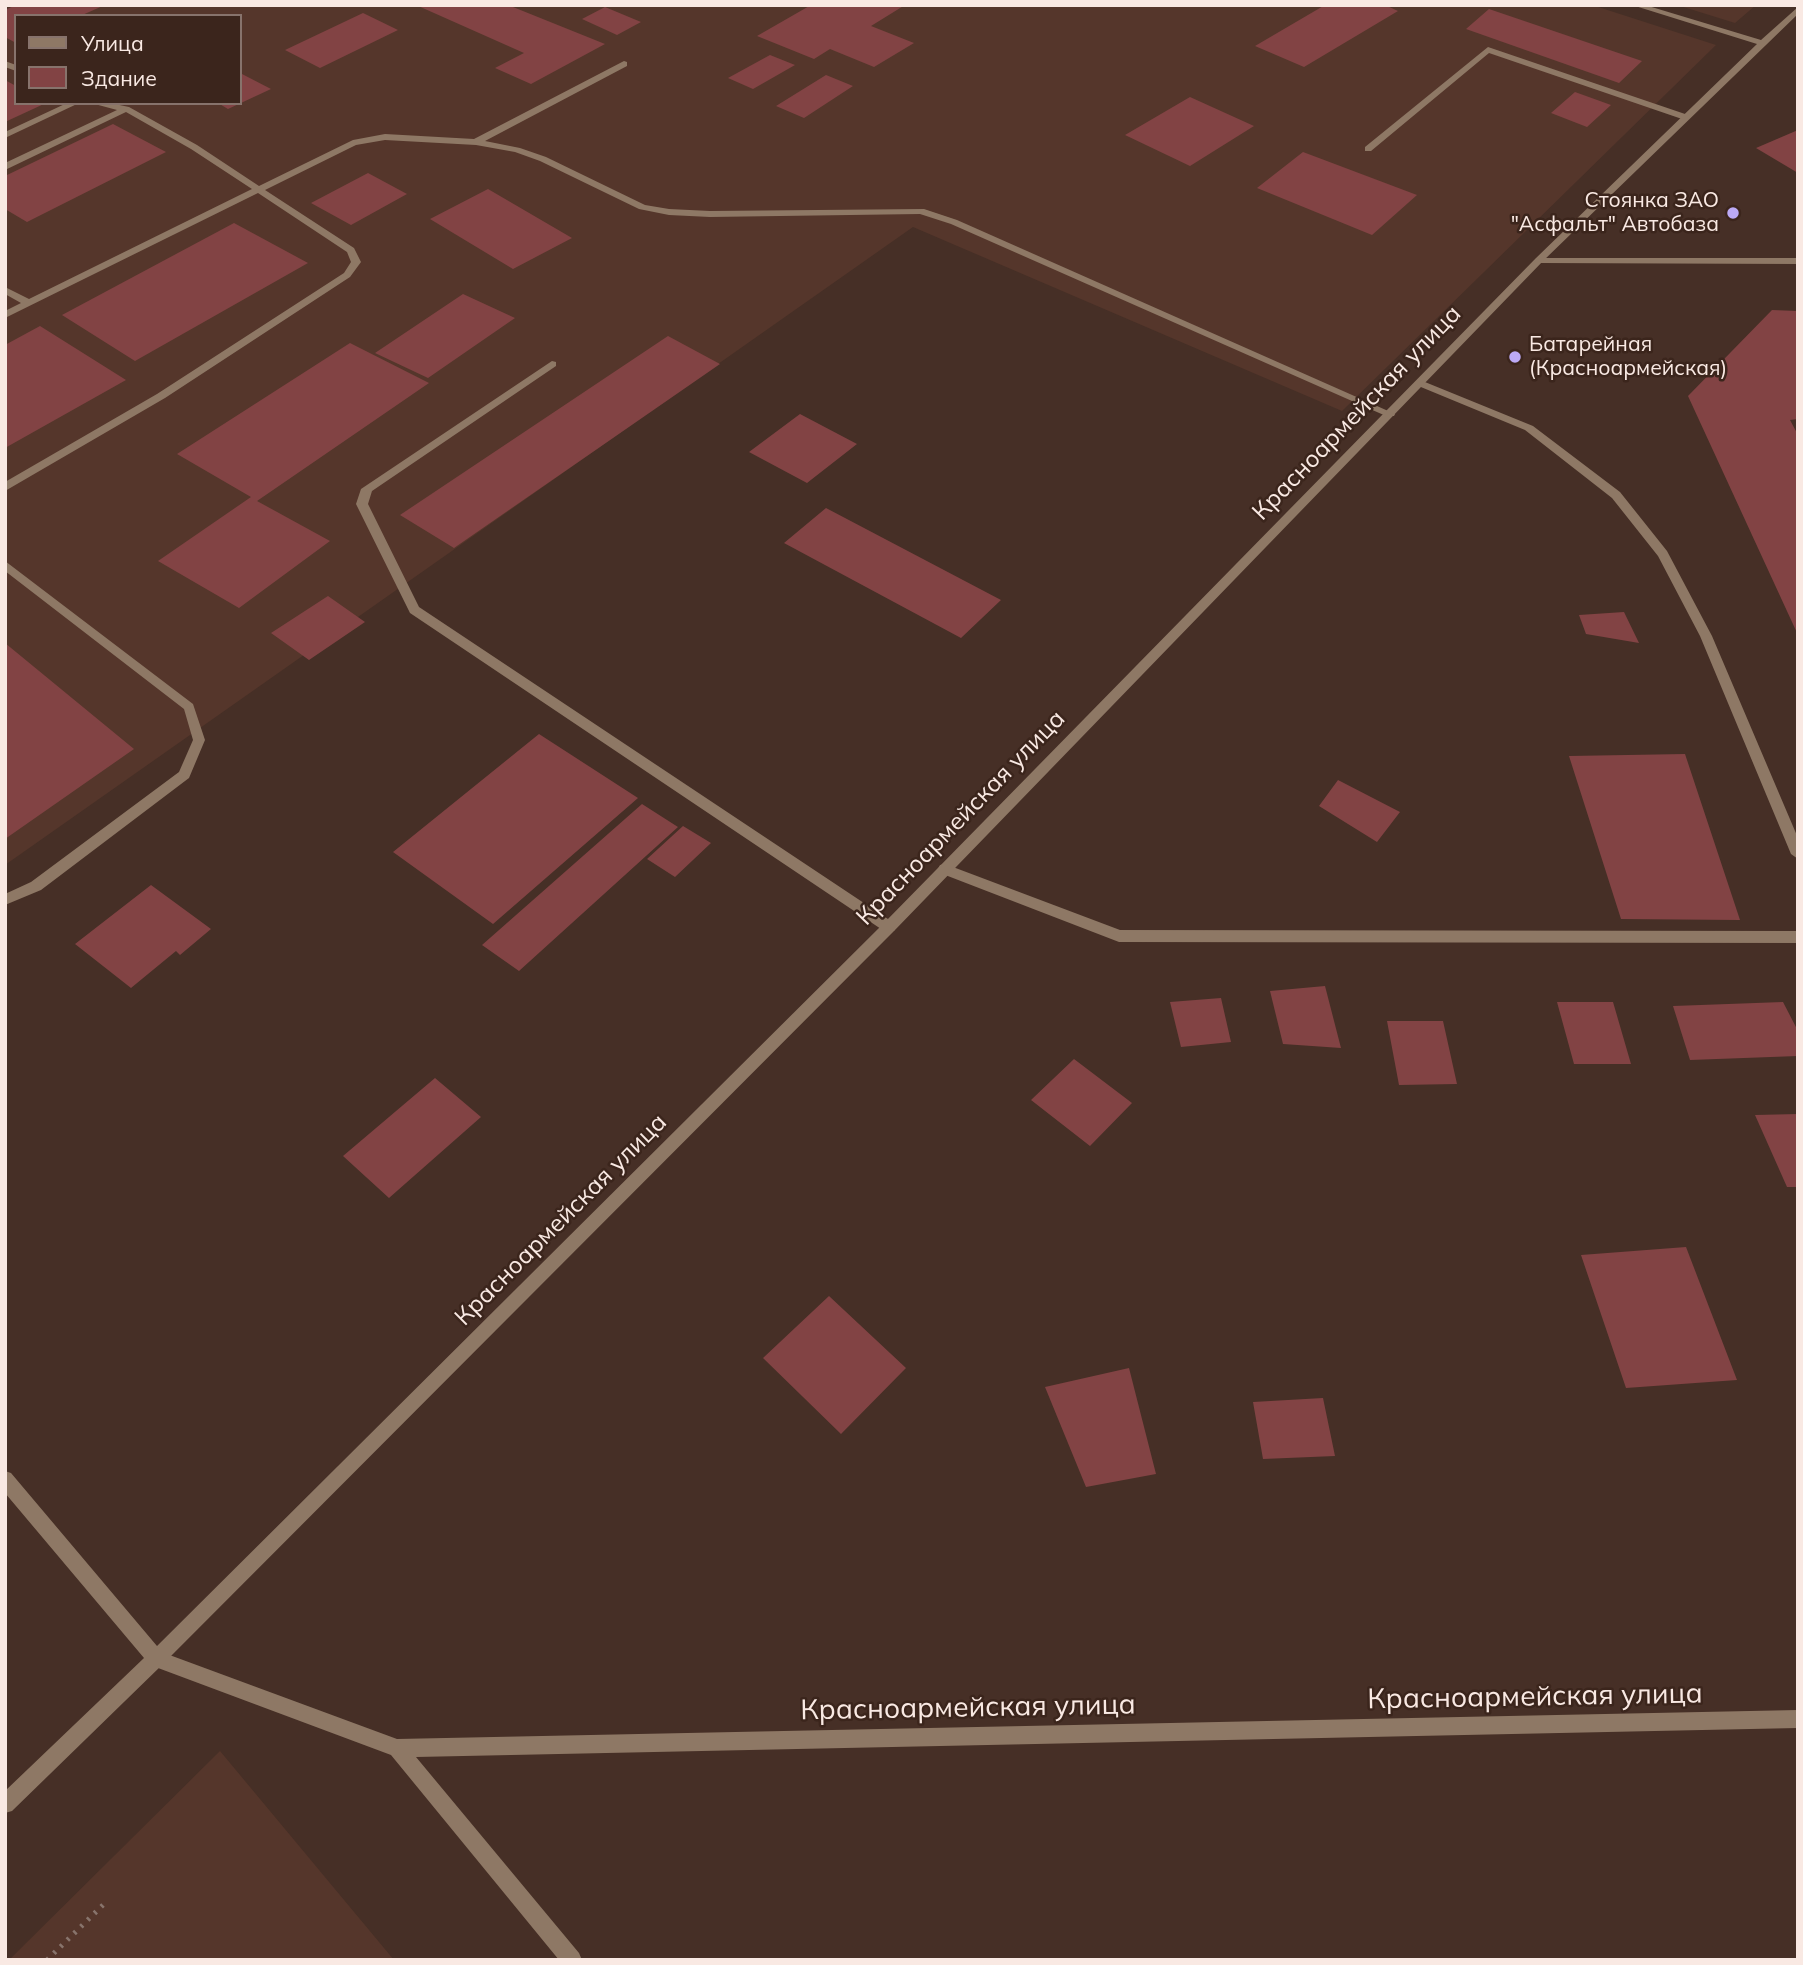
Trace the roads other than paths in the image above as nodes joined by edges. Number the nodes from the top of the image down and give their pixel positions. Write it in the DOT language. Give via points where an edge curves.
graph roads {
  1 [pos="1636,5"];
  2 [pos="1798,9"];
  3 [pos="1761,43"];
  4 [pos="624,64"];
  5 [pos="71,105"];
  6 [pos="104,105"];
  7 [pos="126,110"];
  8 [pos="1685,117"];
  9 [pos="5,135"];
  10 [pos="476,142"];
  11 [pos="1368,149"];
  12 [pos="5,167"];
  13 [pos="257,190"];
  14 [pos="1539,260"];
  15 [pos="1798,261"];
  16 [pos="5,290"];
  17 [pos="28,303"];
  18 [pos="5,315"];
  19 [pos="552,363"];
  20 [pos="1420,383"];
  21 [pos="1390,414"];
  22 [pos="5,487"];
  23 [pos="5,565"];
  24 [pos="1798,854"];
  25 [pos="945,869"];
  26 [pos="5,900"];
  27 [pos="889,927"];
  28 [pos="1798,937"];
  29 [pos="5,1479"];
  30 [pos="156,1659"];
  31 [pos="1798,1719"];
  32 [pos="397,1748"];
  33 [pos="5,1804"];
  34 [pos="572,1960"];
  1 -- 3 [label="street"];
  2 -- 3 [label="street, Красноармейская улица"];
  3 -- 8 [label="street, Красноармейская улица"];
  4 -- 10 [label="street"];
  5 -- 9 [label="street"];
  6 -- 7 [label="street"];
  7 -- 12 [label="street"];
  7 -- 13 [label="street" via="194,147"];
  8 -- 11 [label="street" via="1488,50"];
  8 -- 14 [label="street, Красноармейская улица"];
  10 -- 13 [label="street" via="385,136 353,143"];
  10 -- 21 [label="street" via="517,150 642,206 669,212 921,211"];
  13 -- 17 [label="street"];
  13 -- 22 [label="street" via="351,250 356,262 347,275 161,396"];
  14 -- 15 [label="street"];
  14 -- 20 [label="street, Красноармейская улица"];
  16 -- 17 [label="street"];
  17 -- 18 [label="street"];
  19 -- 27 [label="street" via="367,489 362,504 414,610"];
  20 -- 21 [label="street, Красноармейская улица"];
  20 -- 24 [label="street" via="1529,428 1616,495 1663,554 1706,636"];
  21 -- 25 [label="street, Красноармейская улица"];
  23 -- 26 [label="street" via="189,707 199,740 184,775 36,886"];
  25 -- 27 [label="street, Красноармейская улица"];
  25 -- 28 [label="street" via="1119,936"];
  27 -- 30 [label="street, Красноармейская улица"];
  29 -- 30 [label="street"];
  30 -- 32 [label="street, Красноармейская улица"];
  30 -- 33 [label="street, Красноармейская улица"];
  31 -- 32 [label="street, Красноармейская улица"];
  32 -- 34 [label="street"];
}
